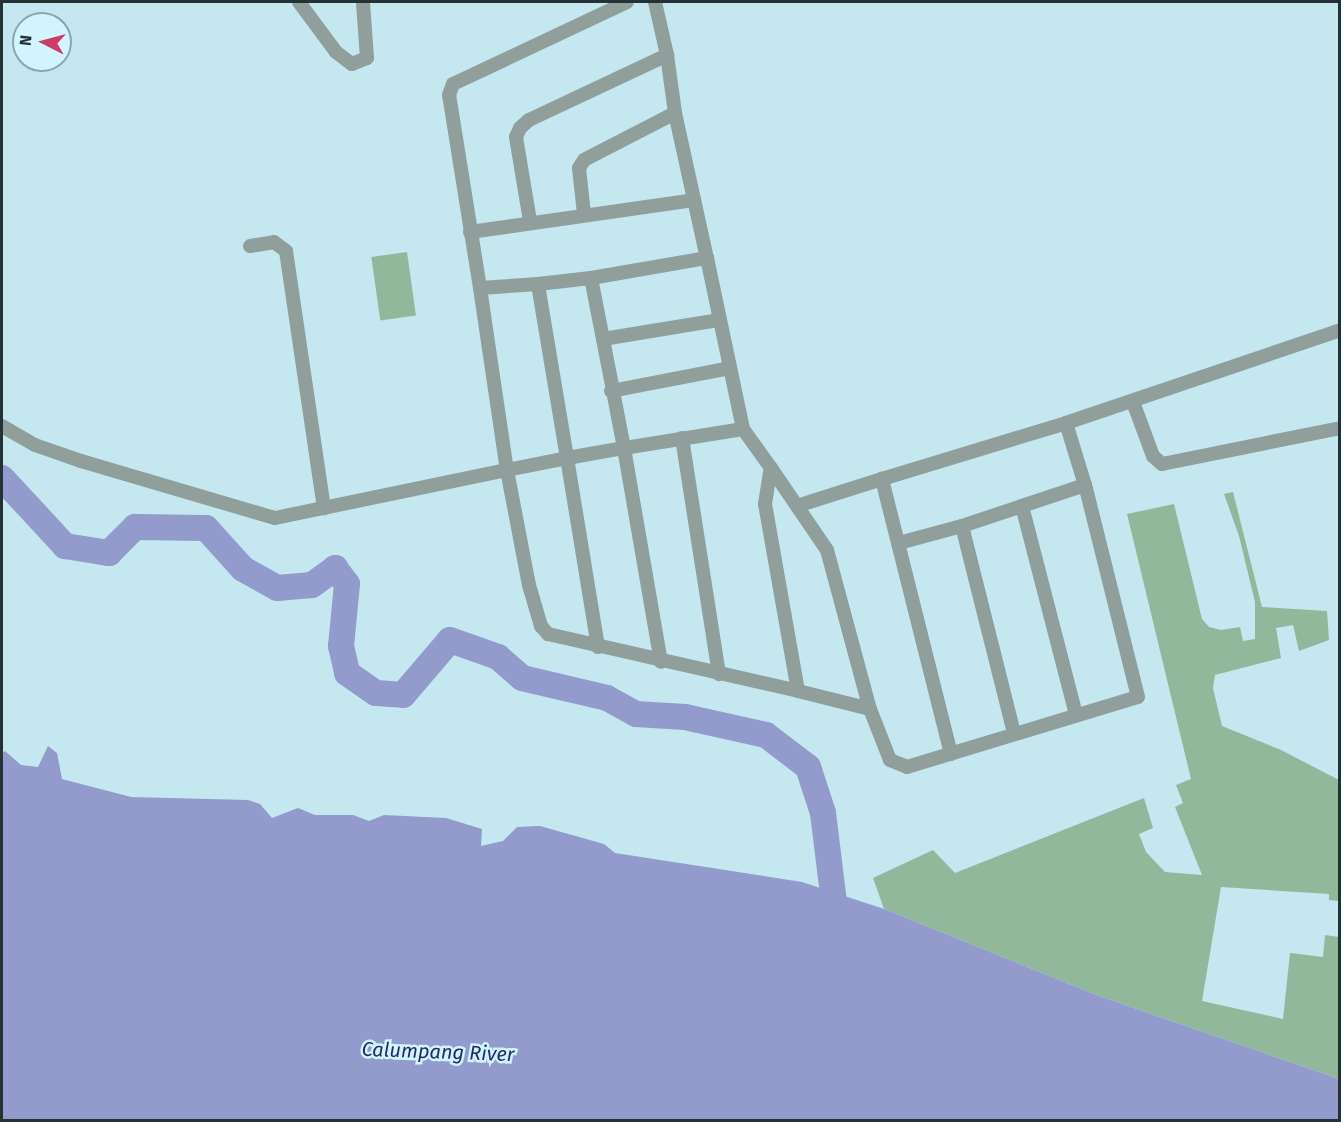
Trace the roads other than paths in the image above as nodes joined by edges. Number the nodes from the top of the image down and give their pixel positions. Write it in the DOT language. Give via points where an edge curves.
graph roads {
  1 [pos="299,2"];
  2 [pos="363,2"];
  3 [pos="627,2"];
  4 [pos="655,2"];
  5 [pos="667,55"];
  6 [pos="675,113"];
  7 [pos="694,200"];
  8 [pos="584,214"];
  9 [pos="530,221"];
  10 [pos="470,232"];
  11 [pos="250,246"];
  12 [pos="707,258"];
  13 [pos="591,278"];
  14 [pos="538,284"];
  15 [pos="480,288"];
  16 [pos="719,320"];
  17 [pos="1340,330"];
  18 [pos="603,339"];
  19 [pos="730,368"];
  20 [pos="612,391"];
  21 [pos="1133,402"];
  22 [pos="1066,423"];
  23 [pos="2,426"];
  24 [pos="1340,428"];
  25 [pos="743,429"];
  26 [pos="682,438"];
  27 [pos="624,448"];
  28 [pos="567,458"];
  29 [pos="771,468"];
  30 [pos="507,470"];
  31 [pos="882,479"];
  32 [pos="1085,485"];
  33 [pos="800,506"];
  34 [pos="1022,506"];
  35 [pos="324,508"];
  36 [pos="963,525"];
  37 [pos="899,543"];
  38 [pos="598,647"];
  39 [pos="661,662"];
  40 [pos="719,674"];
  41 [pos="798,691"];
  42 [pos="870,709"];
  43 [pos="1076,715"];
  44 [pos="1014,733"];
  45 [pos="951,754"];
  1 -- 2 [label="street" via="336,52 352,64 367,58"];
  3 -- 10 [label="street" via="453,84 449,95"];
  4 -- 5 [label="street"];
  5 -- 6 [label="street"];
  5 -- 9 [label="street" via="529,120 520,128 516,136"];
  6 -- 7 [label="street"];
  6 -- 8 [label="street" via="585,160 579,168"];
  7 -- 8 [label="street"];
  7 -- 12 [label="street"];
  8 -- 9 [label="street"];
  9 -- 10 [label="street"];
  10 -- 15 [label="street"];
  11 -- 35 [label="street" via="274,242 286,251"];
  12 -- 13 [label="street"];
  12 -- 16 [label="street"];
  13 -- 14 [label="street"];
  13 -- 18 [label="street"];
  14 -- 15 [label="street"];
  14 -- 28 [label="street"];
  15 -- 30 [label="street"];
  16 -- 18 [label="street"];
  16 -- 19 [label="street"];
  17 -- 21 [label="street"];
  18 -- 20 [label="street"];
  19 -- 20 [label="street"];
  19 -- 25 [label="street"];
  20 -- 27 [label="street"];
  21 -- 22 [label="street"];
  21 -- 24 [label="street" via="1153,456 1162,464"];
  22 -- 31 [label="street"];
  22 -- 32 [label="street"];
  23 -- 35 [label="street" via="35,445 81,461 275,518"];
  25 -- 26 [label="street"];
  25 -- 29 [label="street"];
  26 -- 27 [label="street"];
  26 -- 40 [label="street"];
  27 -- 28 [label="street"];
  27 -- 39 [label="street"];
  28 -- 30 [label="street"];
  28 -- 38 [label="street"];
  29 -- 33 [label="street"];
  29 -- 41 [label="street" via="765,504"];
  30 -- 35 [label="street"];
  30 -- 38 [label="street" via="529,585 542,626 548,634"];
  31 -- 33 [label="street"];
  31 -- 37 [label="street"];
  32 -- 34 [label="street"];
  32 -- 43 [label="street" via="1138,697"];
  33 -- 42 [label="street" via="833,564"];
  34 -- 36 [label="street"];
  34 -- 43 [label="street"];
  36 -- 37 [label="street"];
  36 -- 44 [label="street"];
  37 -- 45 [label="street"];
  38 -- 39 [label="street"];
  39 -- 40 [label="street"];
  40 -- 41 [label="street"];
  41 -- 42 [label="street"];
  42 -- 45 [label="street" via="890,760 897,765 919,765"];
  43 -- 44 [label="street"];
  44 -- 45 [label="street"];
}
